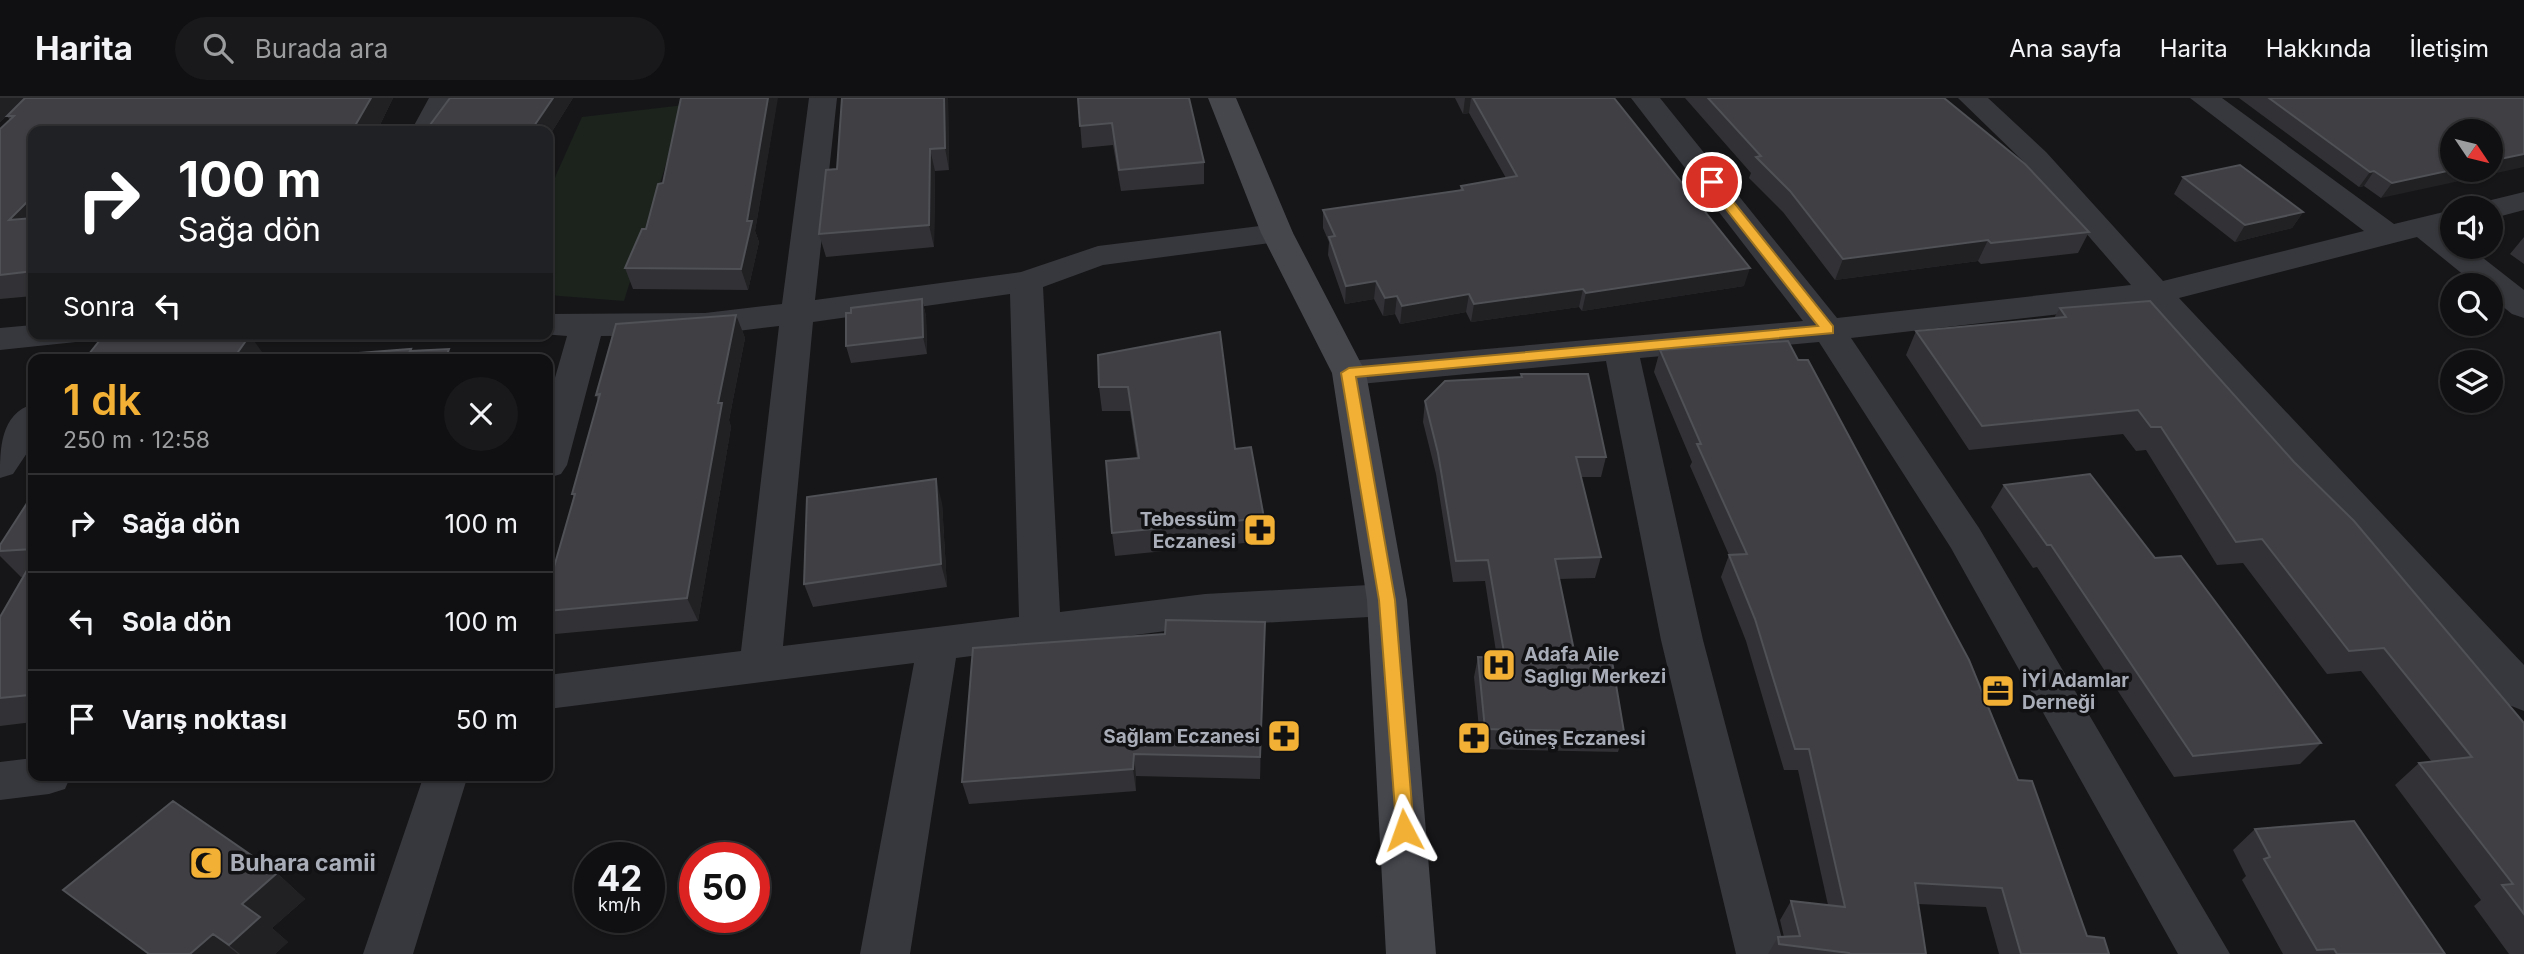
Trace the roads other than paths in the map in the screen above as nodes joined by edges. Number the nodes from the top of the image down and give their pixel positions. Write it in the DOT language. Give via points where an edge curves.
graph roads {
  1 [pos="443,98"];
  2 [pos="824,98"];
  3 [pos="1222,98"];
  4 [pos="1645,98"];
  5 [pos="1972,98"];
  6 [pos="2204,98"];
  7 [pos="428,126"];
  8 [pos="2524,201"];
  9 [pos="2503,206"];
  10 [pos="2437,222"];
  11 [pos="1277,233"];
  12 [pos="2388,234"];
  13 [pos="1027,282"];
  14 [pos="2155,293"];
  15 [pos="2524,307"];
  16 [pos="797,313"];
  17 [pos="553,325"];
  18 [pos="587,325"];
  19 [pos="1828,330"];
  20 [pos="28,337"];
  21 [pos="0,339"];
  22 [pos="1620,347"];
  23 [pos="1349,373"];
  24 [pos="28,423"];
  25 [pos="553,447"];
  26 [pos="0,465"];
  27 [pos="1387,600"];
  28 [pos="1040,630"];
  29 [pos="937,643"];
  30 [pos="2510,660"];
  31 [pos="760,665"];
  32 [pos="553,691"];
  33 [pos="2524,693"];
  34 [pos="28,778"];
  35 [pos="0,781"];
  36 [pos="444,781"];
  37 [pos="388,954"];
  38 [pos="885,954"];
  39 [pos="1410,954"];
  40 [pos="1761,954"];
  41 [pos="2205,954"];
  1 -- 7 [label="street"];
  2 -- 16 [label="street"];
  3 -- 11 [label="main road"];
  4 -- 19 [label="street"];
  5 -- 14 [label="street" via="2036,158"];
  6 -- 12 [label="street"];
  8 -- 9 [label="street"];
  10 -- 12 [label="street"];
  10 -- 15 [label="street"];
  11 -- 13 [label="street" via="1098,256"];
  11 -- 23 [label="main road"];
  12 -- 14 [label="street"];
  13 -- 16 [label="street"];
  13 -- 28 [label="street"];
  14 -- 19 [label="street"];
  14 -- 30 [label="street"];
  16 -- 18 [label="street" via="705,324"];
  16 -- 31 [label="street"];
  17 -- 18 [label="street"];
  18 -- 25 [label="street"];
  19 -- 22 [label="street"];
  19 -- 41 [label="street" via="1965,538"];
  20 -- 21 [label="street"];
  22 -- 23 [label="street"];
  22 -- 40 [label="street" via="1682,640"];
  23 -- 27 [label="main road"];
  24 -- 26 [label="street"];
  27 -- 28 [label="street" via="1205,610"];
  27 -- 39 [label="main road"];
  28 -- 29 [label="street"];
  29 -- 31 [label="street"];
  29 -- 38 [label="street"];
  30 -- 33 [label="street"];
  31 -- 32 [label="street"];
  34 -- 35 [label="street"];
  36 -- 37 [label="street"];
}
